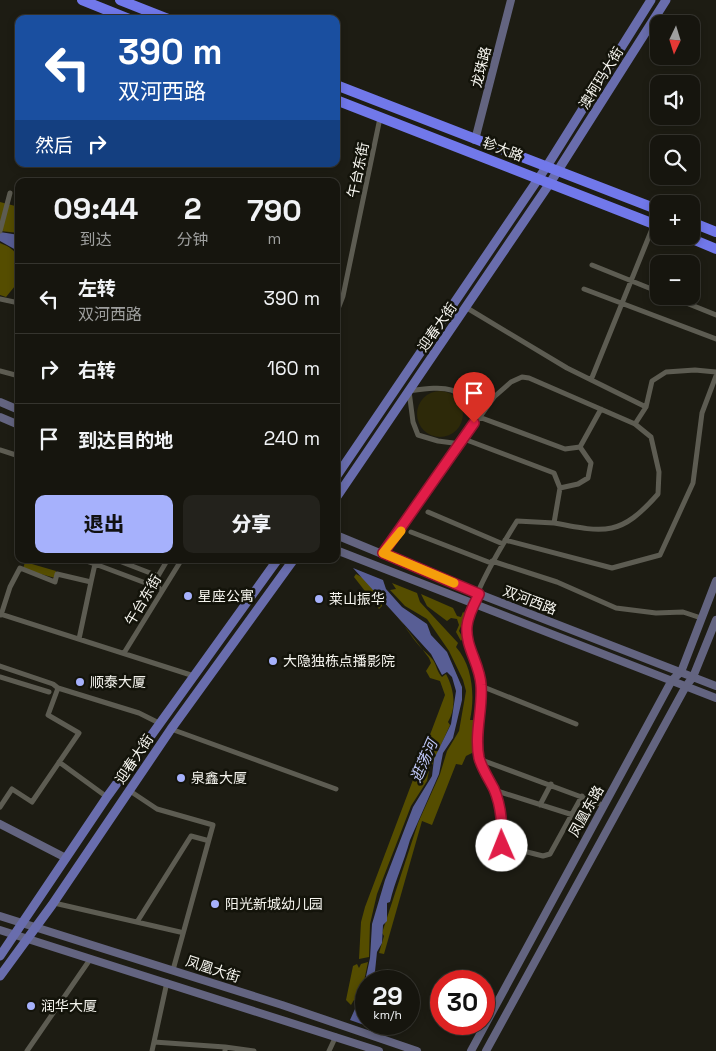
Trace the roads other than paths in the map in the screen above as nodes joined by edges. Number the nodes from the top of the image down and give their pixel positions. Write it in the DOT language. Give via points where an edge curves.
graph roads {
  1 [pos="82,0"];
  2 [pos="120,0"];
  3 [pos="510,0"];
  4 [pos="651,0"];
  5 [pos="666,0"];
  6 [pos="119,15"];
  7 [pos="158,15"];
  8 [pos="340,87"];
  9 [pos="340,102"];
  10 [pos="380,118"];
  11 [pos="475,140"];
  12 [pos="547,166"];
  13 [pos="558,171"];
  14 [pos="539,178"];
  15 [pos="550,183"];
  16 [pos="10,193"];
  17 [pos="650,207"];
  18 [pos="650,223"];
  19 [pos="700,226"];
  20 [pos="0,231"];
  21 [pos="716,232"];
  22 [pos="650,238"];
  23 [pos="700,242"];
  24 [pos="716,249"];
  25 [pos="592,265"];
  26 [pos="630,281"];
  27 [pos="584,289"];
  28 [pos="650,289"];
  29 [pos="0,299"];
  30 [pos="15,302"];
  31 [pos="340,304"];
  32 [pos="621,304"];
  33 [pos="691,305"];
  34 [pos="467,308"];
  35 [pos="716,315"];
  36 [pos="716,340"];
  37 [pos="0,371"];
  38 [pos="716,374"];
  39 [pos="15,375"];
  40 [pos="591,380"];
  41 [pos="409,391"];
  42 [pos="0,402"];
  43 [pos="646,407"];
  44 [pos="15,408"];
  45 [pos="601,409"];
  46 [pos="0,417"];
  47 [pos="479,418"];
  48 [pos="15,423"];
  49 [pos="474,423"];
  50 [pos="635,424"];
  51 [pos="462,442"];
  52 [pos="580,447"];
  53 [pos="0,450"];
  54 [pos="15,455"];
  55 [pos="340,471"];
  56 [pos="560,488"];
  57 [pos="340,492"];
  58 [pos="428,512"];
  59 [pos="554,523"];
  60 [pos="411,532"];
  61 [pos="340,536"];
  62 [pos="504,542"];
  63 [pos="340,552"];
  64 [pos="383,553"];
  65 [pos="492,562"];
  66 [pos="96,563"];
  67 [pos="101,563"];
  68 [pos="124,563"];
  69 [pos="166,563"];
  70 [pos="180,563"];
  71 [pos="275,563"];
  72 [pos="291,563"];
  73 [pos="716,581"];
  74 [pos="91,582"];
  75 [pos="159,588"];
  76 [pos="479,594"];
  77 [pos="474,605"];
  78 [pos="1,615"];
  79 [pos="701,618"];
  80 [pos="716,620"];
  81 [pos="80,639"];
  82 [pos="124,653"];
  83 [pos="0,666"];
  84 [pos="681,672"];
  85 [pos="194,676"];
  86 [pos="0,677"];
  87 [pos="693,677"];
  88 [pos="672,680"];
  89 [pos="481,686"];
  90 [pos="686,686"];
  91 [pos="716,686"];
  92 [pos="58,688"];
  93 [pos="49,692"];
  94 [pos="716,698"];
  95 [pos="159,723"];
  96 [pos="576,724"];
  97 [pos="171,729"];
  98 [pos="479,759"];
  99 [pos="59,762"];
  100 [pos="551,784"];
  101 [pos="336,789"];
  102 [pos="494,790"];
  103 [pos="130,791"];
  104 [pos="582,796"];
  105 [pos="107,797"];
  106 [pos="540,805"];
  107 [pos="603,805"];
  108 [pos="0,807"];
  109 [pos="573,815"];
  110 [pos="0,824"];
  111 [pos="206,840"];
  112 [pos="488,842"];
  113 [pos="502,846"];
  114 [pos="72,849"];
  115 [pos="64,857"];
  116 [pos="50,883"];
  117 [pos="54,902"];
  118 [pos="0,916"];
  119 [pos="136,922"];
  120 [pos="23,923"];
  121 [pos="36,927"];
  122 [pos="0,930"];
  123 [pos="180,932"];
  124 [pos="15,934"];
  125 [pos="28,938"];
  126 [pos="0,956"];
  127 [pos="91,958"];
  128 [pos="173,970"];
  129 [pos="0,976"];
  130 [pos="167,982"];
  131 [pos="336,1036"];
  132 [pos="154,1042"];
  133 [pos="225,1049"];
  134 [pos="27,1051"];
  135 [pos="152,1051"];
  136 [pos="254,1051"];
  137 [pos="329,1051"];
  138 [pos="379,1051"];
  139 [pos="417,1051"];
  140 [pos="471,1051"];
  141 [pos="486,1051"];
  1 -- 6 [label="highway"];
  2 -- 7 [label="highway"];
  3 -- 11 [label="street, 龙珠路"];
  4 -- 12 [label="main road, 澳柯玛大街"];
  5 -- 13 [label="main road, 澳柯玛大街"];
  8 -- 11 [label="highway, 轸大路"];
  9 -- 10 [label="highway, 轸大路"];
  10 -- 14 [label="highway, 轸大路"];
  10 -- 31 [label="street, 午台东街"];
  11 -- 12 [label="highway, 轸大路"];
  12 -- 13 [label="highway, 轸大路"];
  12 -- 14 [label="main road, 迎春大街"];
  13 -- 15 [label="main road, 迎春大街"];
  13 -- 17 [label="highway, 轸大路"];
  14 -- 15 [label="highway, 轸大路"];
  14 -- 55 [label="main road, 迎春大街"];
  15 -- 18 [label="highway, 轸大路"];
  15 -- 34 [label="main road, 迎春大街"];
  16 -- 20 [label="street"];
  19 -- 21 [label="highway"];
  22 -- 26 [label="street"];
  23 -- 24 [label="highway"];
  25 -- 26 [label="street"];
  26 -- 28 [label="street"];
  26 -- 32 [label="street"];
  27 -- 32 [label="street"];
  29 -- 30 [label="street"];
  32 -- 36 [label="street"];
  32 -- 40 [label="street"];
  33 -- 35 [label="street"];
  34 -- 40 [label="street"];
  34 -- 41 [label="main road, 迎春大街"];
  37 -- 39 [label="street"];
  38 -- 43 [label="street" via="695,370 666,372 652,381"];
  38 -- 62 [label="street" via="702,413 694,484 660,555 612,568"];
  40 -- 43 [label="street"];
  41 -- 49 [label="street" via="448,387 460,394 470,407"];
  41 -- 51 [label="street" via="418,435 438,441"];
  41 -- 57 [label="main road, 迎春大街"];
  42 -- 44 [label="street"];
  43 -- 50 [label="street"];
  45 -- 47 [label="street" via="522,377 494,397"];
  45 -- 50 [label="street"];
  45 -- 52 [label="street"];
  46 -- 48 [label="street"];
  47 -- 49 [label="street"];
  47 -- 52 [label="street" via="565,449"];
  49 -- 51 [label="street"];
  50 -- 59 [label="street" via="651,437 659,472 658,494 639,516 615,529 592,530"];
  51 -- 56 [label="street" via="554,473"];
  51 -- 64 [label="street"];
  52 -- 56 [label="street" via="591,463 588,478"];
  53 -- 54 [label="street"];
  56 -- 59 [label="street"];
  58 -- 62 [label="street"];
  59 -- 62 [label="street" via="517,521"];
  60 -- 65 [label="street"];
  61 -- 64 [label="street, 双河西路"];
  62 -- 65 [label="street"];
  63 -- 77 [label="street, 双河西路"];
  64 -- 76 [label="street, 双河西路"];
  65 -- 76 [label="street"];
  65 -- 79 [label="street" via="557,582 616,608 656,613 683,612"];
  66 -- 74 [label="street"];
  67 -- 75 [label="street"];
  68 -- 69 [label="street" via="158,576"];
  70 -- 82 [label="street, 午台东街"];
  71 -- 85 [label="main road, 迎春大街"];
  72 -- 97 [label="main road, 迎春大街"];
  73 -- 79 [label="street, 凤凰东路"];
  74 -- 78 [label="street" via="57,574 55,582 20,568"];
  74 -- 81 [label="street"];
  76 -- 77 [label="street"];
  76 -- 84 [label="street, 双河西路"];
  77 -- 88 [label="street, 双河西路"];
  77 -- 89 [label="street" via="468,619 466,638"];
  78 -- 81 [label="street"];
  79 -- 84 [label="street, 凤凰东路"];
  80 -- 87 [label="street, 凤凰东路"];
  81 -- 82 [label="street"];
  82 -- 85 [label="street"];
  83 -- 92 [label="street"];
  84 -- 87 [label="street, 双河西路"];
  84 -- 88 [label="street, 凤凰东路"];
  85 -- 95 [label="main road, 迎春大街"];
  86 -- 93 [label="street"];
  87 -- 90 [label="street, 凤凰东路"];
  87 -- 91 [label="street, 双河西路"];
  88 -- 90 [label="street, 双河西路"];
  88 -- 107 [label="street, 凤凰东路"];
  89 -- 96 [label="street"];
  89 -- 98 [label="street" via="477,737"];
  90 -- 94 [label="street, 双河西路"];
  90 -- 141 [label="street, 凤凰东路"];
  92 -- 95 [label="street" via="139,713"];
  92 -- 99 [label="street" via="48,715 79,733"];
  95 -- 105 [label="main road, 迎春大街"];
  97 -- 101 [label="street"];
  97 -- 103 [label="main road, 迎春大街"];
  98 -- 100 [label="street"];
  98 -- 102 [label="street"];
  99 -- 105 [label="street"];
  99 -- 108 [label="street" via="32,802 12,789"];
  100 -- 104 [label="street"];
  100 -- 106 [label="street"];
  102 -- 106 [label="street"];
  102 -- 113 [label="street" via="502,814"];
  103 -- 117 [label="main road, 迎春大街"];
  103 -- 128 [label="street" via="157,809 213,825"];
  104 -- 107 [label="street"];
  104 -- 109 [label="street"];
  105 -- 114 [label="main road, 迎春大街"];
  106 -- 109 [label="street"];
  107 -- 140 [label="street, 凤凰东路"];
  109 -- 113 [label="street" via="550,854 543,856"];
  110 -- 115 [label="street"];
  111 -- 119 [label="street" via="191,836"];
  112 -- 113 [label="street"];
  114 -- 115 [label="street"];
  114 -- 116 [label="main road, 迎春大街"];
  115 -- 116 [label="street" via="53,871"];
  116 -- 120 [label="main road, 迎春大街"];
  117 -- 119 [label="street"];
  117 -- 121 [label="main road, 迎春大街"];
  118 -- 120 [label="street, 凤凰大街"];
  119 -- 123 [label="street"];
  120 -- 121 [label="street, 凤凰大街"];
  120 -- 124 [label="main road, 迎春大街"];
  121 -- 125 [label="main road, 迎春大街"];
  121 -- 128 [label="street, 凤凰大街"];
  122 -- 124 [label="street, 凤凰大街"];
  124 -- 125 [label="street, 凤凰大街"];
  124 -- 126 [label="main road, 迎春大街"];
  125 -- 127 [label="street, 凤凰大街"];
  125 -- 129 [label="main road, 迎春大街"];
  127 -- 130 [label="street, 凤凰大街"];
  127 -- 134 [label="street"];
  128 -- 139 [label="street, 凤凰大街"];
  130 -- 131 [label="street, 凤凰大街"];
  130 -- 132 [label="street"];
  131 -- 137 [label="street"];
  131 -- 138 [label="street, 凤凰大街"];
  132 -- 133 [label="street"];
  132 -- 135 [label="street"];
  133 -- 136 [label="street"];
}
